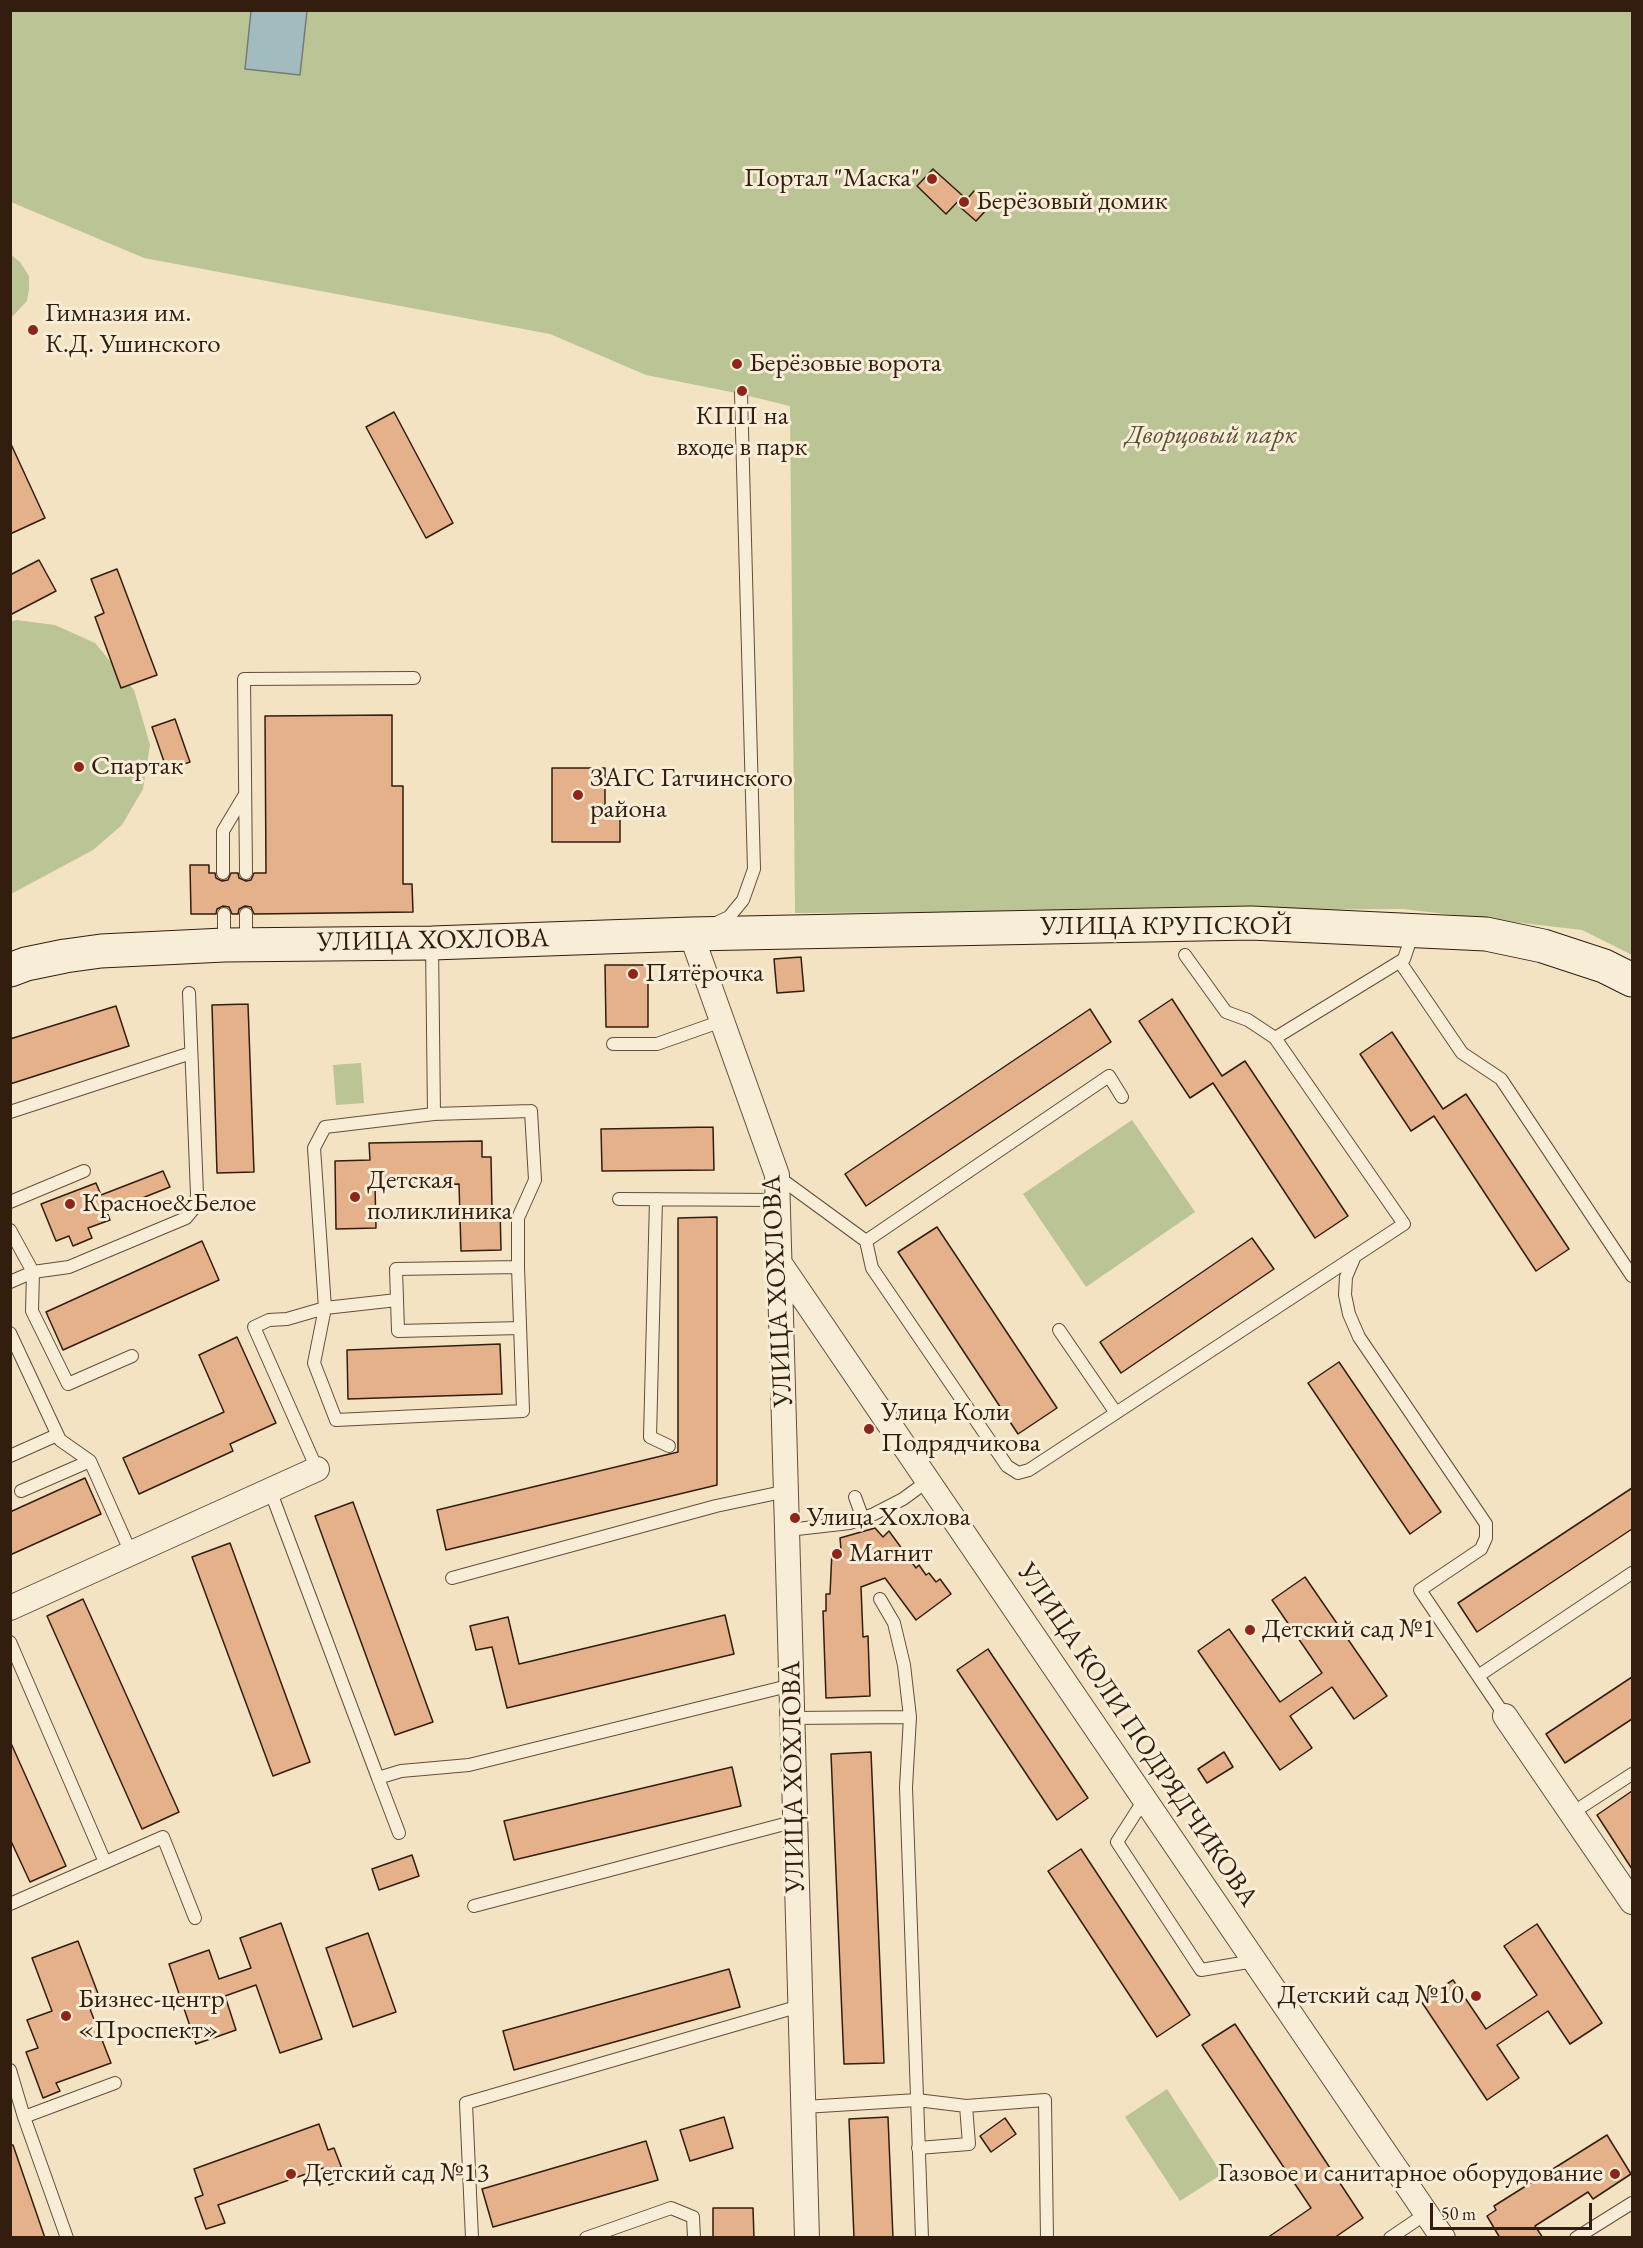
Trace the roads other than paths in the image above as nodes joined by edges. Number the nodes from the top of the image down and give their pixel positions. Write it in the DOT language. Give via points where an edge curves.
graph roads {
  1 [pos="741,394"];
  2 [pos="414,678"];
  3 [pos="245,793"];
  4 [pos="223,873"];
  5 [pos="246,873"];
  6 [pos="1413,930"];
  7 [pos="691,934"];
  8 [pos="432,943"];
  9 [pos="1185,955"];
  10 [pos="1400,962"];
  11 [pos="10,970"];
  12 [pos="1632,980"];
  13 [pos="189,993"];
  14 [pos="722,1021"];
  15 [pos="1275,1038"];
  16 [pos="613,1044"];
  17 [pos="191,1053"];
  18 [pos="1122,1097"];
  19 [pos="10,1112"];
  20 [pos="434,1114"];
  21 [pos="84,1171"];
  22 [pos="777,1175"];
  23 [pos="619,1199"];
  24 [pos="656,1199"];
  25 [pos="776,1200"];
  26 [pos="10,1202"];
  27 [pos="10,1230"];
  28 [pos="866,1241"];
  29 [pos="1355,1256"];
  30 [pos="781,1265"];
  31 [pos="518,1267"];
  32 [pos="33,1272"];
  33 [pos="1632,1276"];
  34 [pos="10,1282"];
  35 [pos="397,1300"];
  36 [pos="325,1308"];
  37 [pos="520,1329"];
  38 [pos="1059,1330"];
  39 [pos="10,1333"];
  40 [pos="828,1335"];
  41 [pos="783,1345"];
  42 [pos="132,1356"];
  43 [pos="1116,1413"];
  44 [pos="57,1435"];
  45 [pos="669,1446"];
  46 [pos="10,1456"];
  47 [pos="90,1461"];
  48 [pos="317,1469"];
  49 [pos="929,1480"];
  50 [pos="270,1490"];
  51 [pos="21,1491"];
  52 [pos="787,1491"];
  53 [pos="855,1497"];
  54 [pos="863,1519"];
  55 [pos="788,1530"];
  56 [pos="131,1553"];
  57 [pos="1632,1573"];
  58 [pos="452,1578"];
  59 [pos="880,1599"];
  60 [pos="10,1608"];
  61 [pos="10,1642"];
  62 [pos="1478,1676"];
  63 [pos="792,1684"];
  64 [pos="1505,1716"];
  65 [pos="910,1717"];
  66 [pos="793,1718"];
  67 [pos="1632,1774"];
  68 [pos="378,1778"];
  69 [pos="1144,1800"];
  70 [pos="1572,1813"];
  71 [pos="796,1821"];
  72 [pos="399,1833"];
  73 [pos="105,1862"];
  74 [pos="1632,1902"];
  75 [pos="10,1904"];
  76 [pos="474,1906"];
  77 [pos="195,1918"];
  78 [pos="1254,1961"];
  79 [pos="800,2006"];
  80 [pos="10,2070"];
  81 [pos="115,2083"];
  82 [pos="12,2086"];
  83 [pos="917,2100"];
  84 [pos="966,2106"];
  85 [pos="804,2107"];
  86 [pos="24,2117"];
  87 [pos="918,2148"];
  88 [pos="1632,2204"];
  89 [pos="1427,2213"];
  90 [pos="67,2238"];
  91 [pos="472,2238"];
  92 [pos="586,2238"];
  93 [pos="694,2238"];
  94 [pos="807,2238"];
  95 [pos="921,2238"];
  96 [pos="1047,2238"];
  97 [pos="1390,2238"];
  98 [pos="1443,2238"];
  99 [pos="1576,2238"];
  1 -- 7 [label="lane" via="754,869 743,900 729,916"];
  2 -- 3 [label="lane" via="244,679"];
  3 -- 4 [label="lane" via="223,831"];
  3 -- 5 [label="lane"];
  6 -- 7 [label="street, УЛИЦА КРУПСКОЙ" via="1251,923"];
  6 -- 10 [label="lane"];
  6 -- 12 [label="street, УЛИЦА КРУПСКОЙ" via="1486,934 1543,946 1604,966"];
  7 -- 8 [label="street, УЛИЦА ХОХЛОВА"];
  7 -- 14 [label="street, УЛИЦА ХОХЛОВА"];
  8 -- 11 [label="street, УЛИЦА ХОХЛОВА" via="235,929 65,956"];
  8 -- 20 [label="lane"];
  9 -- 15 [label="lane" via="1226,1012 1248,1020"];
  10 -- 15 [label="lane"];
  10 -- 33 [label="lane" via="1462,1053 1501,1078"];
  13 -- 17 [label="lane"];
  14 -- 16 [label="lane" via="657,1044"];
  14 -- 22 [label="street, УЛИЦА ХОХЛОВА"];
  15 -- 29 [label="lane" via="1404,1224"];
  17 -- 19 [label="lane"];
  17 -- 32 [label="lane" via="196,1206 186,1218 69,1267"];
  18 -- 28 [label="lane" via="1109,1076"];
  20 -- 31 [label="lane" via="531,1111 535,1180 518,1218"];
  20 -- 36 [label="lane" via="325,1127 314,1148"];
  21 -- 26 [label="lane"];
  22 -- 25 [label="street, УЛИЦА ХОХЛОВА"];
  22 -- 28 [label="lane"];
  23 -- 24 [label="lane"];
  24 -- 25 [label="lane"];
  24 -- 45 [label="lane" via="650,1437"];
  25 -- 30 [label="street, УЛИЦА ХОХЛОВА"];
  27 -- 32 [label="lane"];
  28 -- 43 [label="lane" via="872,1268 1007,1466 1018,1473 1029,1470"];
  29 -- 43 [label="lane"];
  29 -- 62 [label="lane" via="1346,1277 1345,1295 1359,1337 1486,1524 1481,1549 1420,1590"];
  30 -- 40 [label="street, УЛИЦА КОЛИ ПОДРЯДЧИКОВА"];
  30 -- 41 [label="street, УЛИЦА ХОХЛОВА"];
  31 -- 35 [label="lane" via="396,1269"];
  31 -- 37 [label="lane"];
  32 -- 34 [label="lane"];
  32 -- 42 [label="lane" via="32,1311 68,1384"];
  35 -- 36 [label="lane"];
  35 -- 37 [label="lane" via="398,1331"];
  36 -- 37 [label="lane" via="314,1363 336,1420 522,1411"];
  36 -- 48 [label="lane" via="254,1327"];
  38 -- 43 [label="lane"];
  39 -- 44 [label="lane"];
  40 -- 41 [label="street" via="809,1324 795,1329"];
  40 -- 49 [label="street, УЛИЦА КОЛИ ПОДРЯДЧИКОВА"];
  41 -- 52 [label="street, УЛИЦА ХОХЛОВА"];
  44 -- 46 [label="lane"];
  44 -- 47 [label="lane"];
  47 -- 51 [label="lane"];
  47 -- 56 [label="lane"];
  48 -- 50 [label="street"];
  49 -- 54 [label="lane" via="903,1499"];
  49 -- 69 [label="street, УЛИЦА КОЛИ ПОДРЯДЧИКОВА"];
  50 -- 56 [label="street"];
  50 -- 68 [label="lane"];
  52 -- 55 [label="street, УЛИЦА ХОХЛОВА"];
  52 -- 58 [label="lane" via="704,1509"];
  53 -- 54 [label="lane"];
  54 -- 55 [label="lane"];
  55 -- 63 [label="street, УЛИЦА ХОХЛОВА"];
  56 -- 60 [label="street"];
  57 -- 62 [label="lane"];
  59 -- 65 [label="lane" via="894,1623"];
  61 -- 73 [label="lane"];
  62 -- 64 [label="lane"];
  63 -- 66 [label="street, УЛИЦА ХОХЛОВА"];
  63 -- 68 [label="lane" via="469,1765 401,1771"];
  64 -- 70 [label="street"];
  65 -- 66 [label="lane"];
  65 -- 83 [label="lane" via="906,1787"];
  66 -- 71 [label="street, УЛИЦА ХОХЛОВА"];
  67 -- 70 [label="lane"];
  68 -- 72 [label="lane"];
  69 -- 78 [label="street, УЛИЦА КОЛИ ПОДРЯДЧИКОВА"];
  69 -- 78 [label="lane" via="1117,1842 1201,1970"];
  70 -- 74 [label="street"];
  71 -- 76 [label="lane"];
  71 -- 79 [label="street, УЛИЦА ХОХЛОВА"];
  73 -- 75 [label="lane"];
  73 -- 77 [label="lane" via="163,1836"];
  78 -- 89 [label="street, УЛИЦА КОЛИ ПОДРЯДЧИКОВА"];
  79 -- 85 [label="street, УЛИЦА ХОХЛОВА"];
  79 -- 91 [label="lane" via="466,2103"];
  80 -- 82 [label="lane"];
  81 -- 86 [label="lane"];
  82 -- 86 [label="lane"];
  83 -- 84 [label="lane"];
  83 -- 85 [label="lane"];
  83 -- 87 [label="lane"];
  84 -- 87 [label="lane" via="969,2144"];
  84 -- 96 [label="lane" via="1046,2100"];
  85 -- 94 [label="street, УЛИЦА ХОХЛОВА"];
  86 -- 90 [label="lane"];
  87 -- 95 [label="lane"];
  88 -- 99 [label="lane"];
  89 -- 97 [label="lane"];
  89 -- 98 [label="street, УЛИЦА КОЛИ ПОДРЯДЧИКОВА"];
  92 -- 93 [label="lane" via="671,2208 693,2217"];
}
